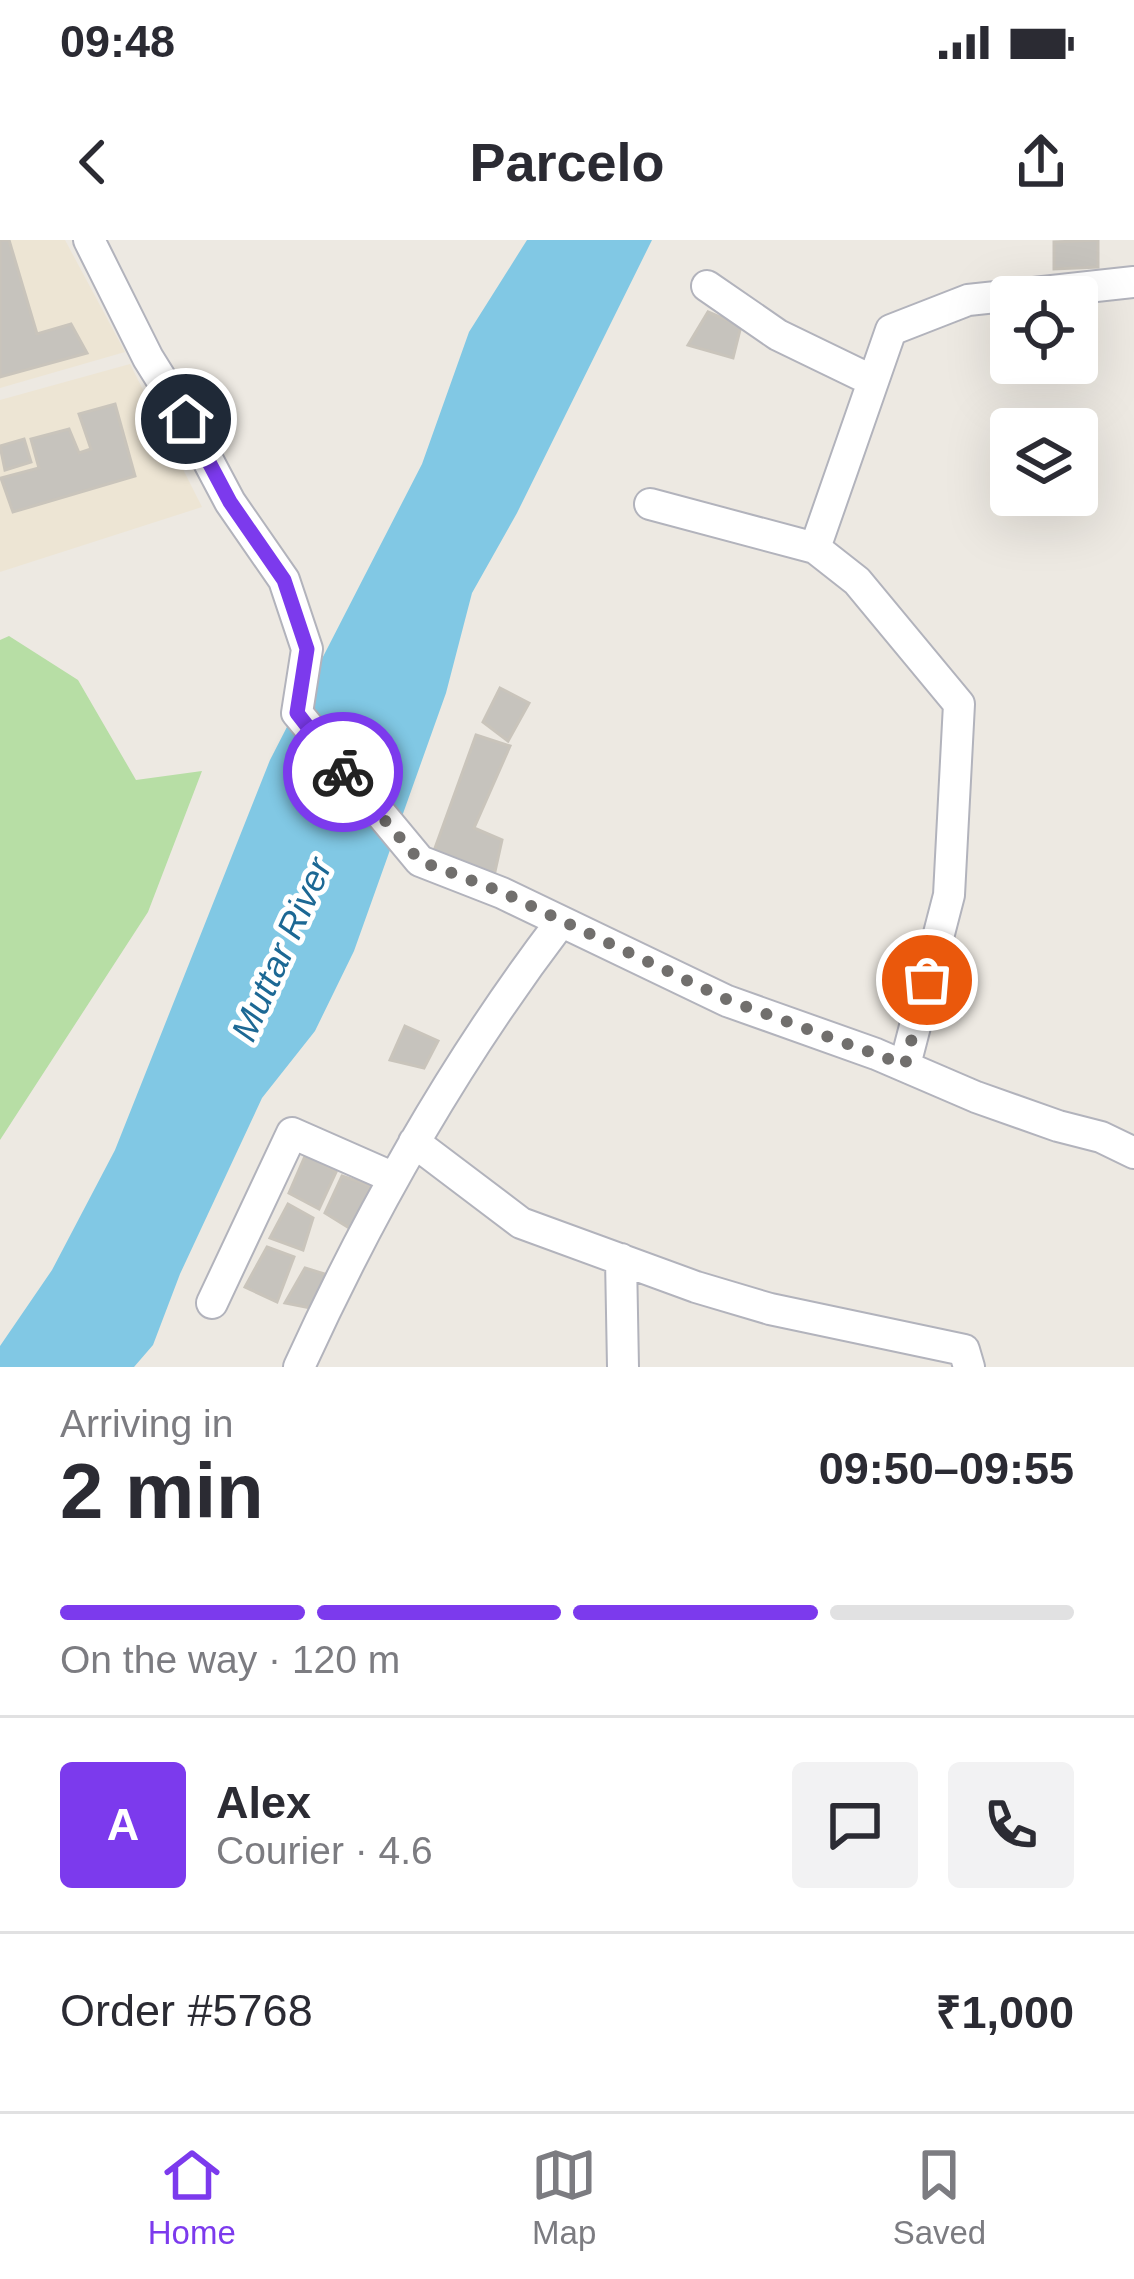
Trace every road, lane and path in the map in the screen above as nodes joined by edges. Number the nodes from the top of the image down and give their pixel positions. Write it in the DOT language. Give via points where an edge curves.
graph roads {
  1 [pos="89,240"];
  2 [pos="1134,282"];
  3 [pos="707,286"];
  4 [pos="873,380"];
  5 [pos="650,504"];
  6 [pos="815,548"];
  7 [pos="560,922"];
  8 [pos="905,1065"];
  9 [pos="1134,1129"];
  10 [pos="1101,1137"];
  11 [pos="414,1142"];
  12 [pos="1134,1153"];
  13 [pos="392,1177"];
  14 [pos="621,1259"];
  15 [pos="212,1303"];
  16 [pos="299,1367"];
  17 [pos="623,1367"];
  18 [pos="969,1367"];
  1 -- 7 [label="street" via="230,502 284,580 307,649 297,713 420,861"];
  2 -- 4 [label="street" via="968,300 891,330"];
  3 -- 4 [label="street" via="778,335"];
  4 -- 6 [label="street"];
  5 -- 6 [label="street"];
  6 -- 8 [label="street" via="857,581 959,704 949,895"];
  7 -- 8 [label="street" via="728,1000"];
  7 -- 11 [label="street"];
  8 -- 10 [label="street"];
  9 -- 10 [label="street"];
  10 -- 12 [label="street"];
  11 -- 13 [label="street"];
  11 -- 14 [label="street" via="521,1223"];
  13 -- 15 [label="street" via="292,1133"];
  13 -- 16 [label="street"];
  14 -- 17 [label="street"];
  14 -- 18 [label="street" via="770,1309 964,1350"];
}
